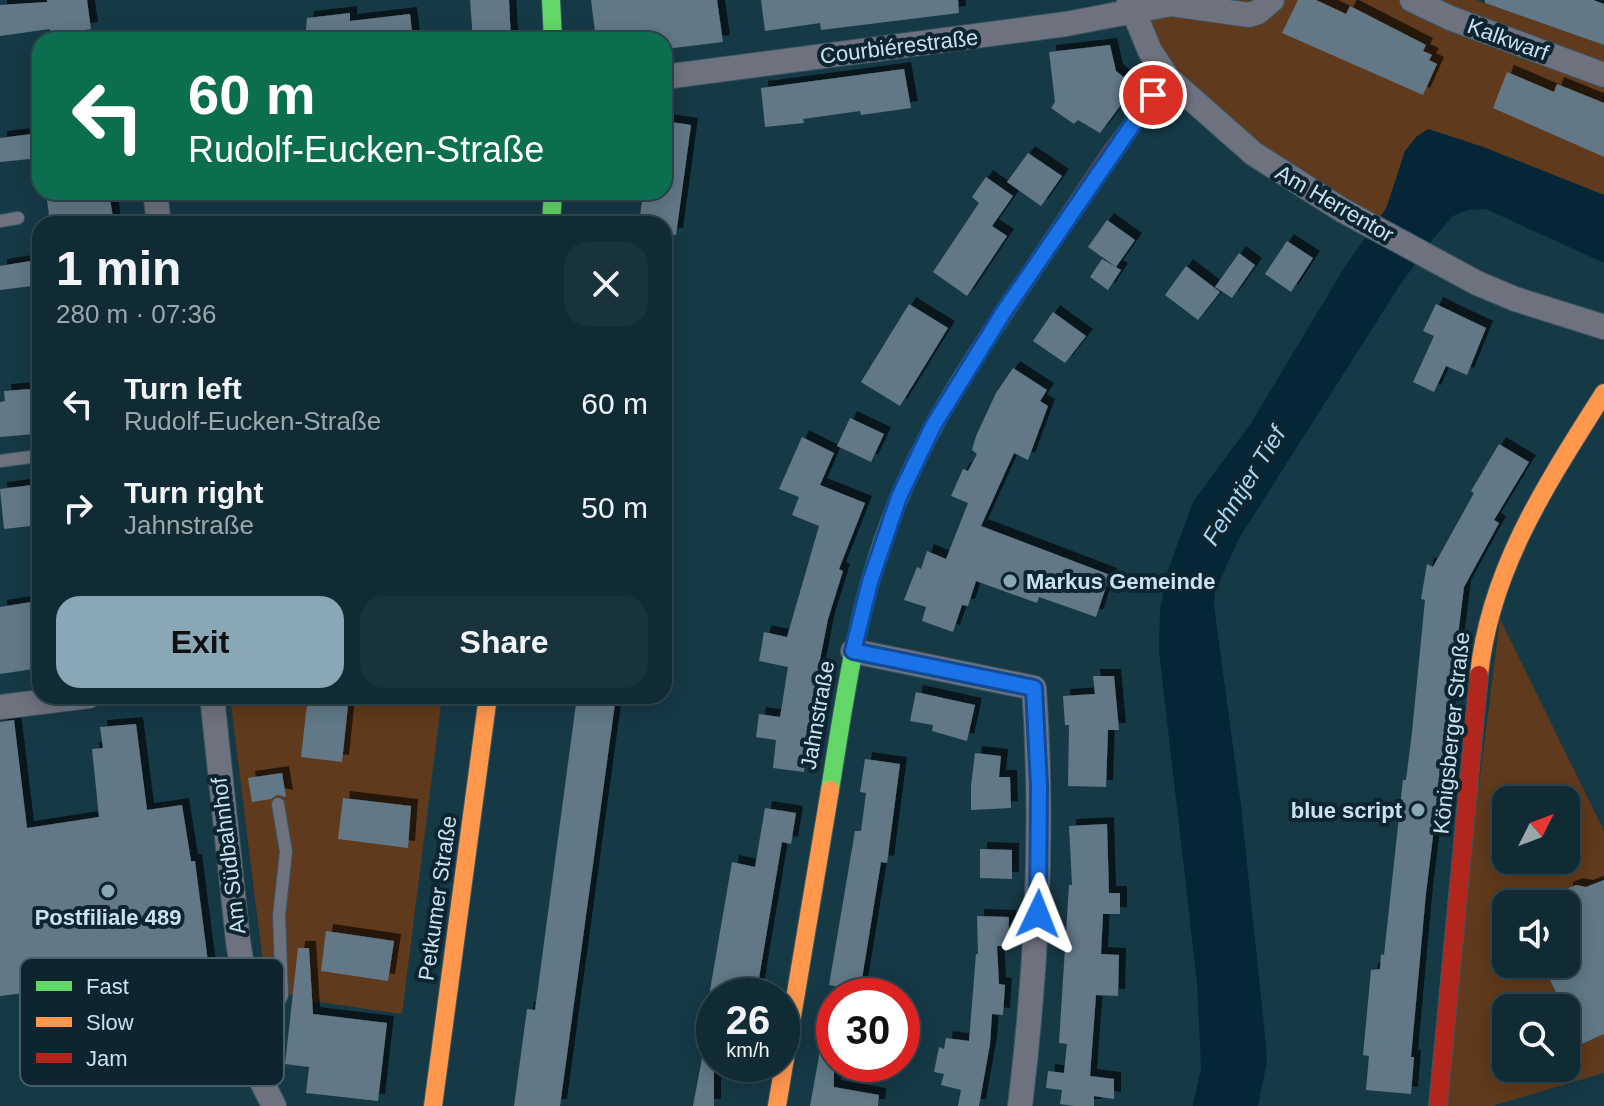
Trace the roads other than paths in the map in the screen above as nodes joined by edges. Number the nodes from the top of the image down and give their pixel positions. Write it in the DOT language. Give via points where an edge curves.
graph roads {
  1 [pos="551,0"];
  2 [pos="1272,0"];
  3 [pos="1412,0"];
  4 [pos="1131,6"];
  5 [pos="553,32"];
  6 [pos="1604,75"];
  7 [pos="672,76"];
  8 [pos="1168,78"];
  9 [pos="18,218"];
  10 [pos="0,221"];
  11 [pos="1604,327"];
  12 [pos="1604,393"];
  13 [pos="30,457"];
  14 [pos="0,461"];
  15 [pos="853,651"];
  16 [pos="32,703"];
  17 [pos="213,704"];
  18 [pos="487,704"];
  19 [pos="0,707"];
  20 [pos="278,804"];
  21 [pos="241,958"];
  22 [pos="281,958"];
  23 [pos="264,1086"];
  24 [pos="274,1106"];
  25 [pos="433,1106"];
  26 [pos="777,1106"];
  27 [pos="1020,1106"];
  28 [pos="1438,1106"];
  1 -- 5 [label="street"];
  2 -- 4 [label="street" via="1249,15 1171,4"];
  3 -- 6 [label="street, Kalkwarf"];
  4 -- 7 [label="street, Courbiérestraße" via="1066,24"];
  4 -- 8 [label="street, Am Herrentor"];
  8 -- 11 [label="street, Am Herrentor" via="1254,154 1316,195 1497,292"];
  8 -- 15 [label="street, Jahnstraße" via="1003,313 933,426 899,497"];
  9 -- 10 [label="lane"];
  12 -- 28 [label="street, Königsberger Straße" via="1503,570 1488,614"];
  13 -- 14 [label="lane"];
  15 -- 26 [label="street, Jahnstraße"];
  15 -- 27 [label="street" via="1034,688 1038,896"];
  16 -- 19 [label="street"];
  17 -- 21 [label="street, Am Südbahnhof"];
  18 -- 25 [label="street, Petkumer Straße"];
  20 -- 22 [label="lane" via="286,852"];
  23 -- 24 [label="street, Am Südbahnhof"];
}
